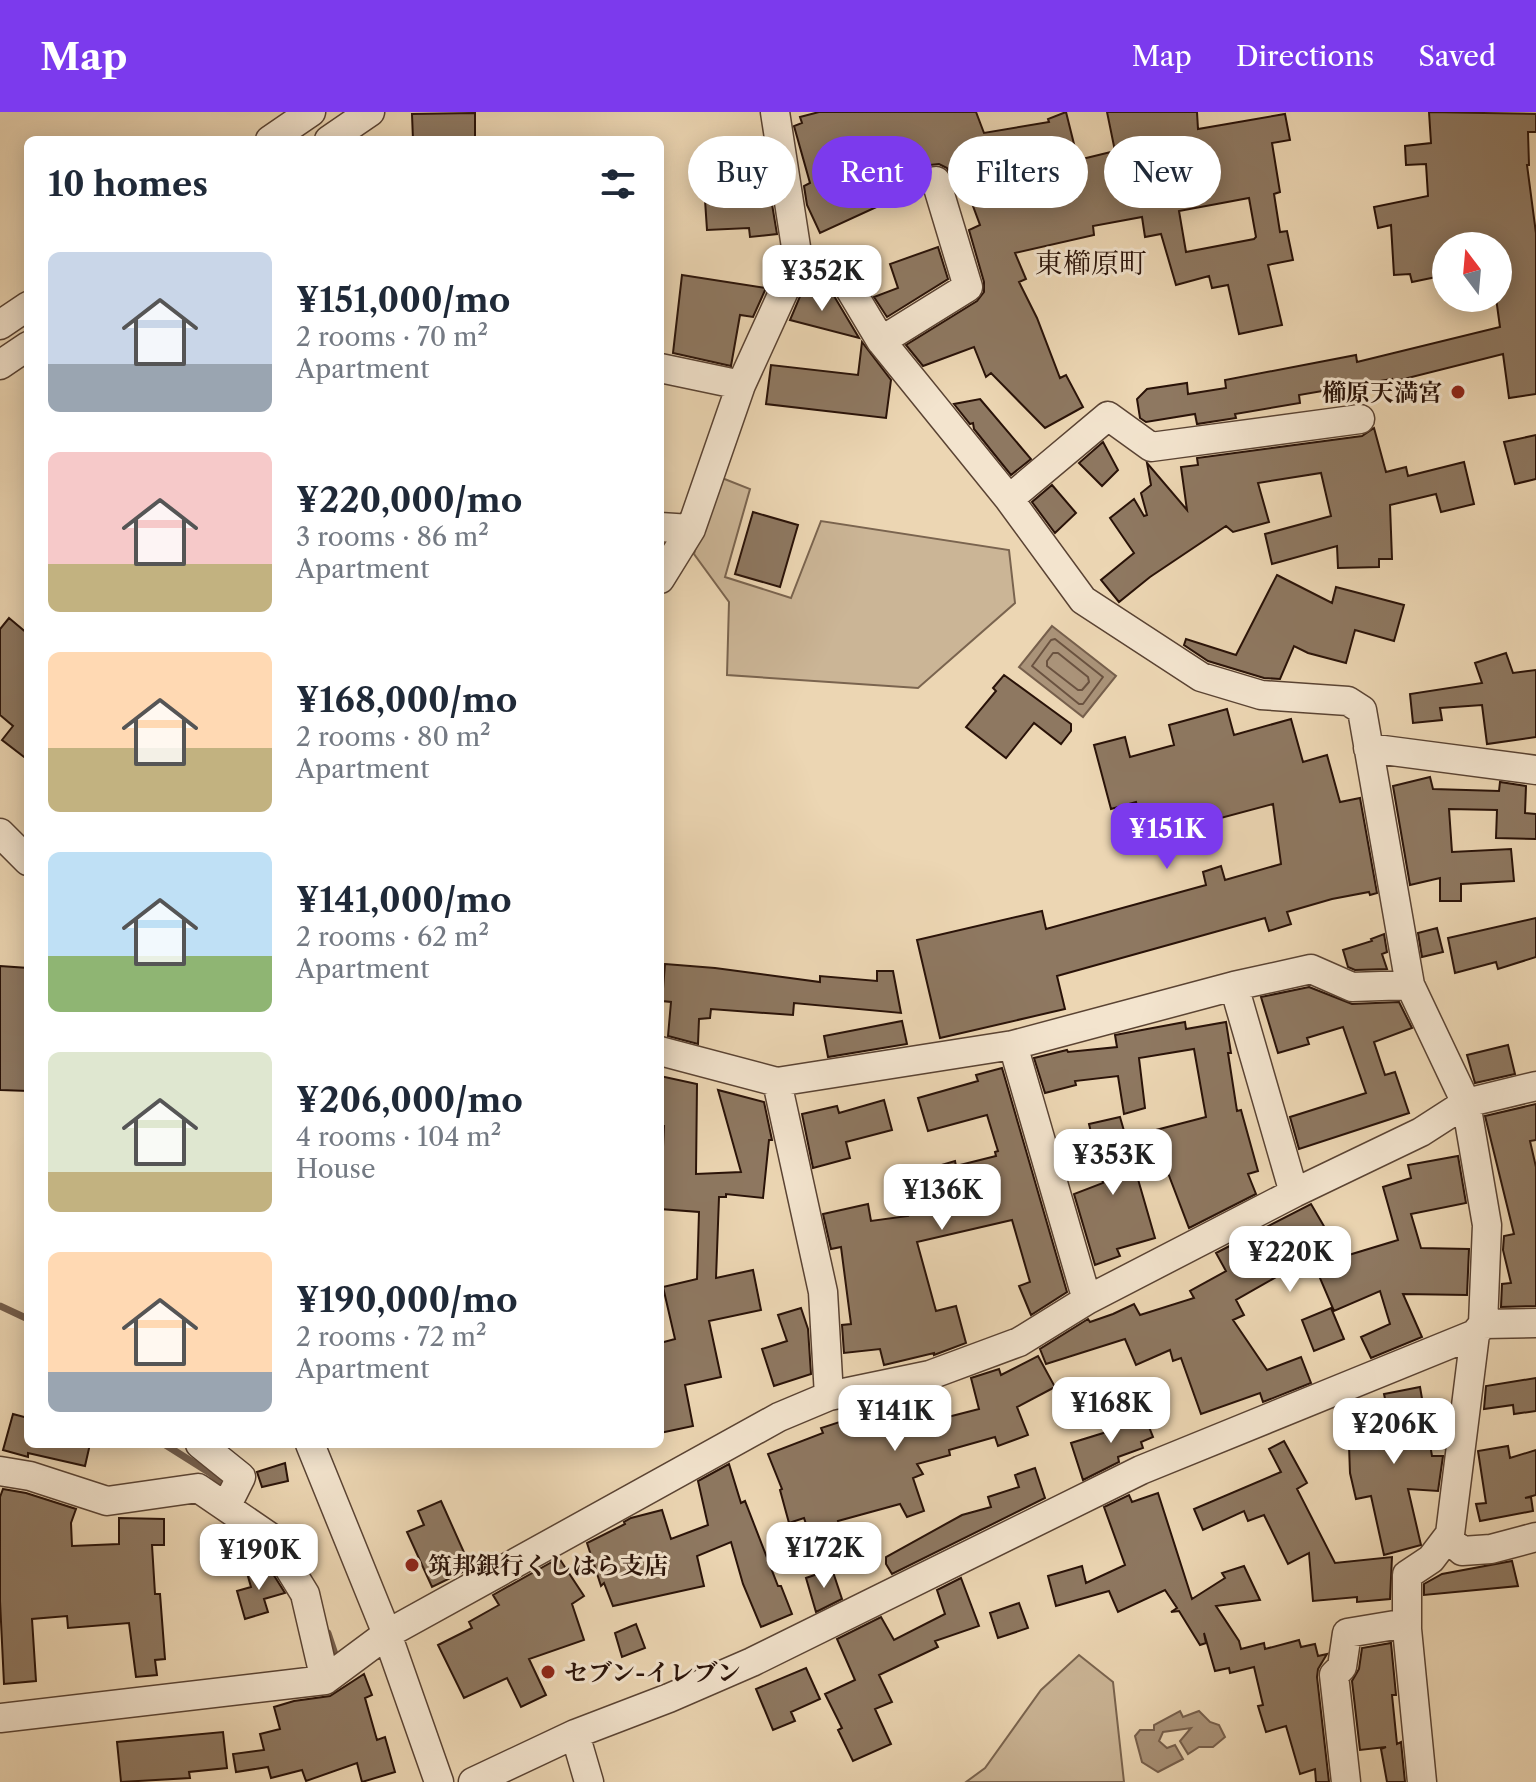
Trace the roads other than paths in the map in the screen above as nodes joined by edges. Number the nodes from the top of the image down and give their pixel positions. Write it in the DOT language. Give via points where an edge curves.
graph roads {
  1 [pos="370,112"];
  2 [pos="776,112"];
  3 [pos="335,136"];
  4 [pos="936,181"];
  5 [pos="798,260"];
  6 [pos="24,309"];
  7 [pos="0,325"];
  8 [pos="881,341"];
  9 [pos="24,349"];
  10 [pos="0,365"];
  11 [pos="664,369"];
  12 [pos="741,385"];
  13 [pos="1360,419"];
  14 [pos="1009,499"];
  15 [pos="664,527"];
  16 [pos="691,529"];
  17 [pos="664,573"];
  18 [pos="1368,748"];
  19 [pos="1536,770"];
  20 [pos="0,833"];
  21 [pos="24,857"];
  22 [pos="1410,985"];
  23 [pos="1234,986"];
  24 [pos="1013,1045"];
  25 [pos="664,1052"];
  26 [pos="777,1082"];
  27 [pos="1536,1086"];
  28 [pos="1466,1103"];
  29 [pos="1294,1193"];
  30 [pos="1087,1300"];
  31 [pos="1536,1323"];
  32 [pos="1479,1329"];
  33 [pos="829,1396"];
  34 [pos="205,1448"];
  35 [pos="312,1448"];
  36 [pos="0,1471"];
  37 [pos="226,1507"];
  38 [pos="1536,1537"];
  39 [pos="1447,1538"];
  40 [pos="1407,1623"];
  41 [pos="387,1634"];
  42 [pos="325,1680"];
  43 [pos="0,1718"];
  44 [pos="575,1734"];
  45 [pos="439,1782"];
  46 [pos="473,1782"];
  47 [pos="589,1782"];
  48 [pos="1346,1782"];
  49 [pos="1422,1782"];
  1 -- 3 [label="street"];
  2 -- 5 [label="street"];
  4 -- 8 [label="street" via="968,287"];
  5 -- 8 [label="street" via="818,262 847,284"];
  5 -- 12 [label="street"];
  6 -- 7 [label="street"];
  8 -- 14 [label="street"];
  9 -- 10 [label="street"];
  11 -- 12 [label="street"];
  12 -- 16 [label="street"];
  13 -- 14 [label="street" via="1151,447 1108,416"];
  14 -- 18 [label="street" via="1083,600 1201,677 1261,695 1348,701 1362,710"];
  15 -- 16 [label="street"];
  16 -- 17 [label="street"];
  18 -- 19 [label="street"];
  18 -- 22 [label="street"];
  20 -- 21 [label="street"];
  22 -- 23 [label="street" via="1352,987 1311,969"];
  22 -- 28 [label="street"];
  23 -- 24 [label="street"];
  23 -- 29 [label="street"];
  24 -- 26 [label="street"];
  24 -- 30 [label="street"];
  25 -- 26 [label="street"];
  26 -- 33 [label="street" via="823,1292"];
  27 -- 28 [label="street"];
  28 -- 29 [label="street" via="1421,1132"];
  28 -- 32 [label="street" via="1487,1225"];
  29 -- 30 [label="street"];
  30 -- 33 [label="street" via="1019,1342 930,1375"];
  31 -- 32 [label="street"];
  32 -- 39 [label="street"];
  32 -- 44 [label="street" via="1141,1470 752,1662"];
  33 -- 41 [label="street" via="779,1417"];
  34 -- 37 [label="street" via="241,1477"];
  35 -- 41 [label="street"];
  36 -- 37 [label="street" via="107,1501 198,1488"];
  37 -- 42 [label="street" via="270,1537 305,1594"];
  38 -- 39 [label="street" via="1462,1551"];
  39 -- 40 [label="street" via="1431,1559 1407,1575"];
  40 -- 48 [label="street" via="1347,1633 1342,1667 1334,1675"];
  40 -- 49 [label="street"];
  41 -- 42 [label="street"];
  41 -- 45 [label="street"];
  42 -- 43 [label="street"];
  44 -- 46 [label="street"];
  44 -- 47 [label="street"];
}
